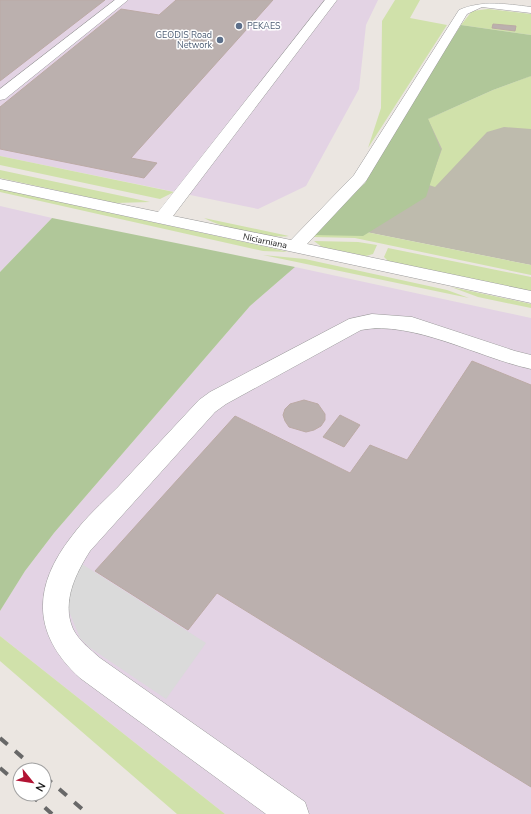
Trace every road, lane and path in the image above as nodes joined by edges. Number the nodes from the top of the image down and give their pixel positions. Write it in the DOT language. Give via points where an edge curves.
graph roads {
  1 [pos="122,0"];
  2 [pos="331,0"];
  3 [pos="531,10"];
  4 [pos="0,96"];
  5 [pos="0,184"];
  6 [pos="162,219"];
  7 [pos="294,247"];
  8 [pos="531,298"];
  9 [pos="531,362"];
  10 [pos="293,814"];
  1 -- 4 [label="street"];
  2 -- 6 [label="street"];
  3 -- 7 [label="street" via="482,4 463,12 360,178"];
  5 -- 6 [label="street, Niciarniana"];
  6 -- 7 [label="street, Niciarniana"];
  7 -- 8 [label="street, Niciarniana"];
  9 -- 10 [label="street" via="412,324 386,321 356,324 207,406 69,559 60,578 55,616 60,634 69,650 87,666"];
}
